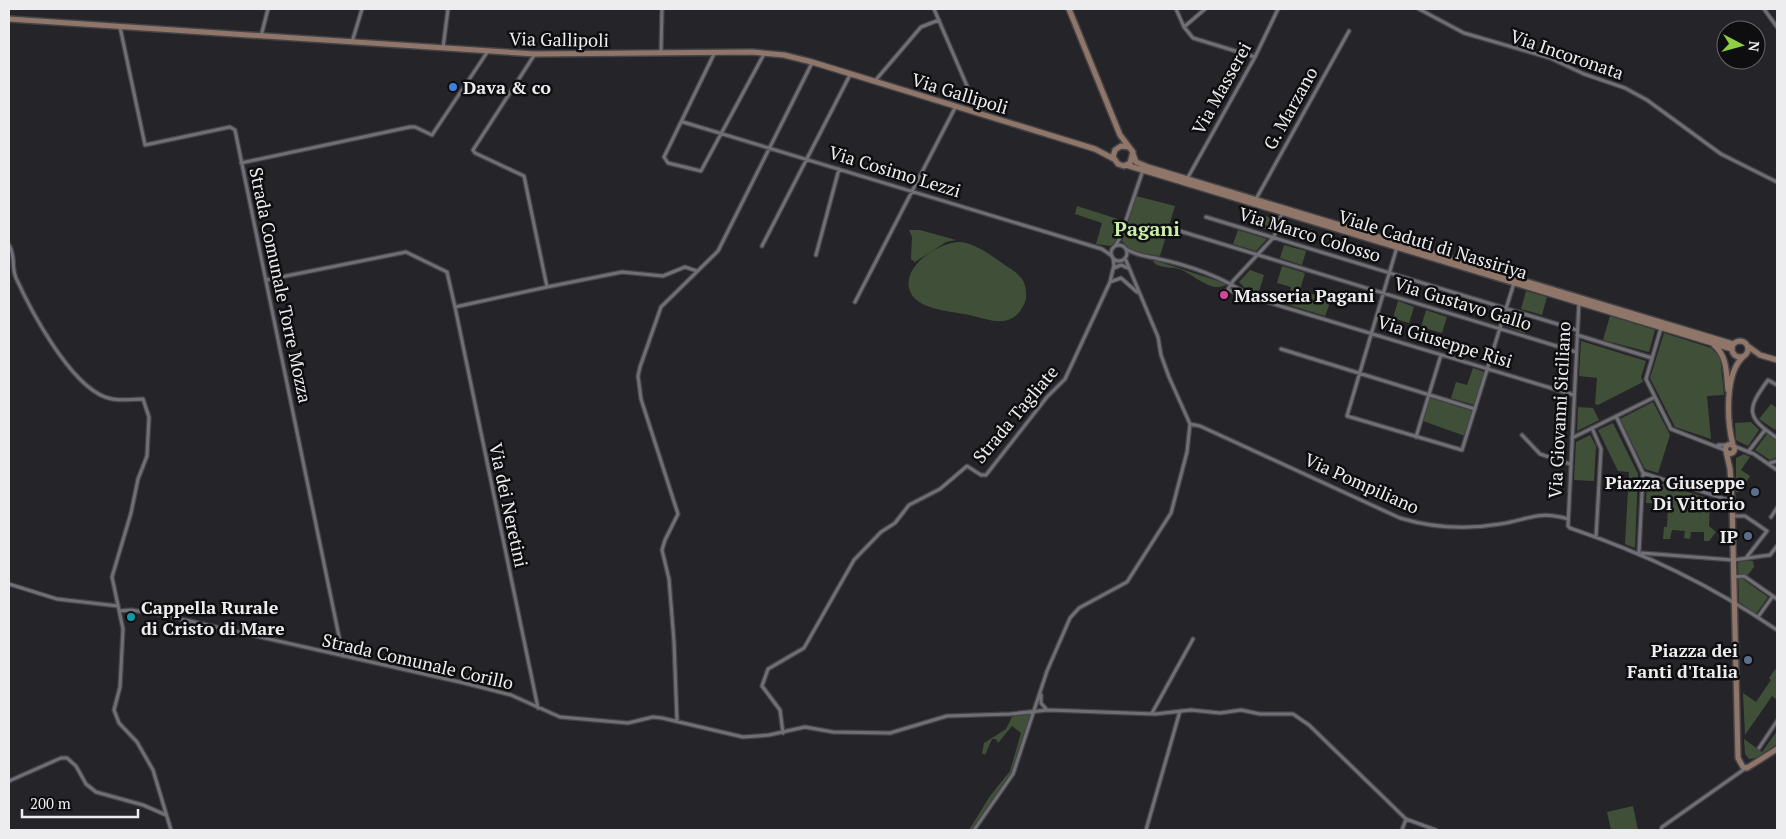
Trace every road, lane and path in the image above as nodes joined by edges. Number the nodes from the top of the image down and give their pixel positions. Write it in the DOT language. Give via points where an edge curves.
graph roads {
  1 [pos="268,9"];
  2 [pos="362,9"];
  3 [pos="448,9"];
  4 [pos="662,9"];
  5 [pos="936,9"];
  6 [pos="1070,9"];
  7 [pos="1176,9"];
  8 [pos="1205,9"];
  9 [pos="1278,9"];
  10 [pos="1419,9"];
  11 [pos="1764,9"];
  12 [pos="9,20"];
  13 [pos="939,20"];
  14 [pos="120,27"];
  15 [pos="1184,27"];
  16 [pos="1777,27"];
  17 [pos="1349,31"];
  18 [pos="261,36"];
  19 [pos="352,42"];
  20 [pos="443,48"];
  21 [pos="488,50"];
  22 [pos="715,52"];
  23 [pos="764,52"];
  24 [pos="661,53"];
  25 [pos="535,54"];
  26 [pos="1254,57"];
  27 [pos="812,62"];
  28 [pos="850,75"];
  29 [pos="874,82"];
  30 [pos="956,106"];
  31 [pos="980,114"];
  32 [pos="683,122"];
  33 [pos="722,133"];
  34 [pos="1120,135"];
  35 [pos="768,148"];
  36 [pos="1118,148"];
  37 [pos="1129,148"];
  38 [pos="1095,149"];
  39 [pos="1133,154"];
  40 [pos="807,159"];
  41 [pos="1114,159"];
  42 [pos="241,163"];
  43 [pos="1126,165"];
  44 [pos="839,169"];
  45 [pos="1143,169"];
  46 [pos="1187,179"];
  47 [pos="1777,182"];
  48 [pos="912,191"];
  49 [pos="1255,200"];
  50 [pos="1282,212"];
  51 [pos="1206,217"];
  52 [pos="1170,228"];
  53 [pos="1274,237"];
  54 [pos="1120,238"];
  55 [pos="9,245"];
  56 [pos="1121,245"];
  57 [pos="762,246"];
  58 [pos="1114,247"];
  59 [pos="1397,247"];
  60 [pos="1098,248"];
  61 [pos="1126,250"];
  62 [pos="816,255"];
  63 [pos="1137,255"];
  64 [pos="1258,256"];
  65 [pos="1112,257"];
  66 [pos="1126,257"];
  67 [pos="1119,261"];
  68 [pos="1113,268"];
  69 [pos="1129,269"];
  70 [pos="697,271"];
  71 [pos="1390,273"];
  72 [pos="266,280"];
  73 [pos="1110,282"];
  74 [pos="1232,283"];
  75 [pos="1514,283"];
  76 [pos="547,287"];
  77 [pos="1384,293"];
  78 [pos="1139,294"];
  79 [pos="1251,297"];
  80 [pos="855,302"];
  81 [pos="1579,302"];
  82 [pos="456,307"];
  83 [pos="1506,308"];
  84 [pos="1661,328"];
  85 [pos="1500,329"];
  86 [pos="1577,330"];
  87 [pos="1372,333"];
  88 [pos="1577,335"];
  89 [pos="1710,342"];
  90 [pos="1748,346"];
  91 [pos="1281,349"];
  92 [pos="1733,349"];
  93 [pos="1576,352"];
  94 [pos="1760,354"];
  95 [pos="1441,355"];
  96 [pos="1745,355"];
  97 [pos="1652,358"];
  98 [pos="1777,360"];
  99 [pos="1736,365"];
  100 [pos="1487,369"];
  101 [pos="1360,373"];
  102 [pos="1777,385"];
  103 [pos="1729,393"];
  104 [pos="1428,394"];
  105 [pos="1574,395"];
  106 [pos="1655,397"];
  107 [pos="1475,408"];
  108 [pos="1616,416"];
  109 [pos="1730,422"];
  110 [pos="1190,424"];
  111 [pos="1592,428"];
  112 [pos="1765,430"];
  113 [pos="1522,435"];
  114 [pos="1416,436"];
  115 [pos="1572,438"];
  116 [pos="1777,438"];
  117 [pos="1726,448"];
  118 [pos="1735,449"];
  119 [pos="1748,452"];
  120 [pos="1777,461"];
  121 [pos="1570,464"];
  122 [pos="1769,464"];
  123 [pos="1730,469"];
  124 [pos="1777,470"];
  125 [pos="1643,473"];
  126 [pos="1732,501"];
  127 [pos="1777,508"];
  128 [pos="1732,516"];
  129 [pos="1771,517"];
  130 [pos="1568,519"];
  131 [pos="1596,537"];
  132 [pos="1777,546"];
  133 [pos="1638,553"];
  134 [pos="1746,558"];
  135 [pos="1733,560"];
  136 [pos="1733,577"];
  137 [pos="9,584"];
  138 [pos="1773,596"];
  139 [pos="1777,599"];
  140 [pos="1734,600"];
  141 [pos="118,606"];
  142 [pos="119,611"];
  143 [pos="1758,617"];
  144 [pos="1777,630"];
  145 [pos="1193,639"];
  146 [pos="343,656"];
  147 [pos="1042,686"];
  148 [pos="538,708"];
  149 [pos="1048,710"];
  150 [pos="1034,711"];
  151 [pos="1180,711"];
  152 [pos="1152,714"];
  153 [pos="677,721"];
  154 [pos="1777,721"];
  155 [pos="783,732"];
  156 [pos="1759,748"];
  157 [pos="1777,749"];
  158 [pos="1747,768"];
  159 [pos="9,781"];
  160 [pos="166,815"];
  161 [pos="1406,819"];
  162 [pos="171,830"];
  163 [pos="974,830"];
  164 [pos="1146,830"];
  165 [pos="1402,830"];
  166 [pos="1436,830"];
  167 [pos="1661,830"];
  1 -- 18 [label="street"];
  2 -- 19 [label="street"];
  3 -- 20 [label="street"];
  4 -- 24 [label="street"];
  5 -- 13 [label="street"];
  6 -- 34 [label="main road"];
  7 -- 15 [label="street"];
  8 -- 15 [label="street"];
  9 -- 26 [label="street, Via Masserei"];
  10 -- 47 [label="street, Via Incoronata" via="1464,33 1550,58 1625,88 1647,100 1721,154"];
  11 -- 16 [label="street"];
  12 -- 14 [label="main road, Via Gallipoli"];
  13 -- 29 [label="street" via="921,27"];
  13 -- 31 [label="street"];
  14 -- 18 [label="main road, Via Gallipoli"];
  14 -- 42 [label="street, Strada Comunale Torre Mozza" via="145,144 233,127"];
  15 -- 26 [label="street" via="1193,38"];
  17 -- 49 [label="street, G. Marzano"];
  18 -- 19 [label="main road, Via Gallipoli"];
  19 -- 20 [label="main road, Via Gallipoli"];
  20 -- 21 [label="main road, Via Gallipoli"];
  21 -- 25 [label="main road, Via Gallipoli"];
  21 -- 42 [label="street" via="432,135 410,127"];
  22 -- 23 [label="main road, Via Gallipoli"];
  22 -- 24 [label="main road, Via Gallipoli"];
  22 -- 32 [label="street"];
  23 -- 27 [label="main road, Via Gallipoli"];
  23 -- 33 [label="street"];
  24 -- 25 [label="main road, Via Gallipoli"];
  25 -- 76 [label="street" via="473,150 524,176"];
  26 -- 46 [label="street, Via Masserei"];
  27 -- 28 [label="main road, Via Gallipoli"];
  27 -- 35 [label="street"];
  28 -- 29 [label="main road, Via Gallipoli"];
  28 -- 40 [label="street"];
  29 -- 30 [label="main road, Via Gallipoli"];
  30 -- 31 [label="main road, Via Gallipoli"];
  30 -- 48 [label="street"];
  31 -- 38 [label="main road, Via Gallipoli"];
  32 -- 33 [label="street, Via Cosimo Lezzi"];
  32 -- 33 [label="street" via="664,160 668,163 701,171"];
  33 -- 35 [label="street, Via Cosimo Lezzi"];
  34 -- 36 [label="main road"];
  34 -- 37 [label="main road"];
  35 -- 40 [label="street, Via Cosimo Lezzi"];
  35 -- 70 [label="street" via="718,251"];
  36 -- 37 [label="main road, Via Gallipoli"];
  36 -- 38 [label="main road, Via Gallipoli" via="1108,151"];
  36 -- 41 [label="main road"];
  37 -- 39 [label="main road"];
  38 -- 41 [label="main road, Via Gallipoli"];
  39 -- 43 [label="main road" via="1132,161"];
  39 -- 46 [label="main road, Viale Caduti di Nassiriya" via="1141,165"];
  40 -- 44 [label="street, Via Cosimo Lezzi"];
  40 -- 57 [label="street"];
  41 -- 43 [label="main road, Via Gallipoli" via="1120,165"];
  42 -- 72 [label="street, Strada Comunale Torre Mozza"];
  43 -- 45 [label="main road, Viale Caduti di Nassiriya"];
  44 -- 48 [label="street, Via Cosimo Lezzi"];
  44 -- 62 [label="street"];
  45 -- 50 [label="main road, Viale Caduti di Nassiriya"];
  45 -- 54 [label="street"];
  46 -- 49 [label="main road, Viale Caduti di Nassiriya"];
  48 -- 60 [label="street, Via Cosimo Lezzi"];
  48 -- 80 [label="street"];
  49 -- 92 [label="main road, Viale Caduti di Nassiriya"];
  50 -- 53 [label="street"];
  50 -- 59 [label="main road, Viale Caduti di Nassiriya"];
  51 -- 53 [label="street, Via Marco Colosso"];
  52 -- 64 [label="street, Via Gustavo Gallo"];
  53 -- 64 [label="street"];
  53 -- 71 [label="street, Via Marco Colosso"];
  54 -- 56 [label="street"];
  54 -- 58 [label="street"];
  55 -- 141 [label="street" via="17,280 63,361 104,397 143,399 147,407 147,456 112,577"];
  56 -- 58 [label="street"];
  56 -- 61 [label="street"];
  58 -- 60 [label="street, Via Cosimo Lezzi"];
  58 -- 65 [label="street"];
  59 -- 71 [label="street"];
  59 -- 75 [label="main road, Viale Caduti di Nassiriya"];
  60 -- 65 [label="street, Via Cosimo Lezzi"];
  61 -- 63 [label="street, Via Giuseppe Risi"];
  61 -- 66 [label="street"];
  63 -- 66 [label="street, Via Giuseppe Risi"];
  63 -- 74 [label="street, Via Giuseppe Risi" via="1160,259"];
  64 -- 74 [label="street"];
  64 -- 77 [label="street, Via Gustavo Gallo"];
  65 -- 67 [label="street"];
  65 -- 68 [label="street, Strada Tagliate"];
  66 -- 67 [label="street"];
  66 -- 69 [label="street"];
  67 -- 69 [label="street"];
  68 -- 69 [label="street" via="1121,265"];
  68 -- 73 [label="street, Strada Tagliate"];
  69 -- 78 [label="street"];
  70 -- 76 [label="street" via="685,267 664,276 622,272"];
  70 -- 153 [label="street" via="661,307 638,376 647,422 678,514 662,550 669,579"];
  71 -- 77 [label="street"];
  71 -- 83 [label="street, Via Marco Colosso"];
  72 -- 82 [label="street, Via dei Neretini" via="406,252 447,272"];
  72 -- 146 [label="street, Strada Comunale Torre Mozza"];
  73 -- 78 [label="street" via="1121,278"];
  73 -- 155 [label="street, Strada Tagliate" via="1065,379 986,475 967,466 940,489 909,505 895,523 881,532 854,560 804,648 768,669 762,686 780,710"];
  74 -- 79 [label="street, Via Giuseppe Risi"];
  74 -- 79 [label="street, Via Giuseppe Risi" via="1228,289"];
  75 -- 81 [label="main road, Viale Caduti di Nassiriya"];
  75 -- 83 [label="street"];
  76 -- 82 [label="street"];
  77 -- 85 [label="street, Via Gustavo Gallo"];
  77 -- 87 [label="street"];
  78 -- 110 [label="street"];
  79 -- 87 [label="street, Via Giuseppe Risi"];
  81 -- 84 [label="main road, Viale Caduti di Nassiriya"];
  81 -- 86 [label="street, Via Giovanni Siciliano"];
  82 -- 148 [label="street, Via dei Neretini"];
  83 -- 85 [label="street"];
  83 -- 86 [label="street, Via Marco Colosso"];
  84 -- 89 [label="main road, Viale Caduti di Nassiriya"];
  84 -- 97 [label="street"];
  85 -- 93 [label="street, Via Gustavo Gallo"];
  85 -- 100 [label="street"];
  86 -- 88 [label="street, Via Giovanni Siciliano"];
  87 -- 95 [label="street, Via Giuseppe Risi"];
  87 -- 101 [label="street"];
  88 -- 93 [label="street, Via Giovanni Siciliano"];
  88 -- 97 [label="street"];
  89 -- 92 [label="main road, Viale Caduti di Nassiriya"];
  89 -- 103 [label="main road" via="1723,354"];
  90 -- 92 [label="main road" via="1740,340"];
  90 -- 94 [label="main road"];
  90 -- 96 [label="main road"];
  91 -- 101 [label="street"];
  92 -- 96 [label="main road" via="1738,357"];
  92 -- 99 [label="main road"];
  93 -- 105 [label="street, Via Giovanni Siciliano"];
  94 -- 96 [label="main road"];
  94 -- 98 [label="main road"];
  95 -- 100 [label="street, Via Giuseppe Risi"];
  95 -- 104 [label="street"];
  96 -- 99 [label="main road"];
  97 -- 106 [label="street" via="1646,379"];
  99 -- 103 [label="main road"];
  100 -- 105 [label="street, Via Giuseppe Risi"];
  100 -- 107 [label="street"];
  101 -- 104 [label="street"];
  101 -- 114 [label="street" via="1347,416"];
  102 -- 112 [label="street" via="1768,380 1754,399 1753,420"];
  103 -- 109 [label="main road"];
  104 -- 107 [label="street"];
  104 -- 114 [label="street"];
  105 -- 115 [label="street, Via Giovanni Siciliano"];
  106 -- 108 [label="street"];
  106 -- 117 [label="street" via="1672,430"];
  107 -- 114 [label="street" via="1464,448 1458,450"];
  108 -- 111 [label="street"];
  108 -- 125 [label="street"];
  109 -- 117 [label="main road"];
  109 -- 118 [label="main road"];
  110 -- 130 [label="street, Via Pompiliano" via="1416,523 1438,528 1467,528 1541,514"];
  110 -- 147 [label="street" via="1187,452 1171,514 1127,582 1074,612"];
  111 -- 115 [label="street"];
  111 -- 131 [label="street" via="1601,449"];
  112 -- 116 [label="street"];
  112 -- 119 [label="street"];
  113 -- 121 [label="street" via="1540,454"];
  115 -- 121 [label="street, Via Giovanni Siciliano"];
  117 -- 118 [label="main road"];
  117 -- 118 [label="main road"];
  117 -- 123 [label="main road"];
  118 -- 119 [label="street"];
  118 -- 123 [label="main road"];
  119 -- 122 [label="street"];
  120 -- 122 [label="street"];
  121 -- 130 [label="street, Via Giovanni Siciliano"];
  122 -- 124 [label="street"];
  123 -- 126 [label="main road"];
  125 -- 126 [label="street"];
  125 -- 133 [label="street"];
  126 -- 128 [label="main road"];
  127 -- 129 [label="street"];
  128 -- 134 [label="street" via="1745,516 1767,531"];
  128 -- 135 [label="main road"];
  130 -- 131 [label="street, Via Pompiliano" via="1570,528"];
  131 -- 133 [label="street, Via Pompiliano"];
  132 -- 134 [label="street, Via Pompiliano" via="1770,555"];
  133 -- 135 [label="street, Via Pompiliano"];
  133 -- 140 [label="street, Via Pompiliano"];
  134 -- 135 [label="street, Via Pompiliano"];
  135 -- 136 [label="main road"];
  136 -- 138 [label="street" via="1744,576"];
  136 -- 140 [label="main road"];
  137 -- 141 [label="street" via="58,599"];
  138 -- 139 [label="street"];
  138 -- 143 [label="street"];
  140 -- 143 [label="street, Via Pompiliano"];
  140 -- 158 [label="main road" via="1738,758"];
  141 -- 142 [label="street"];
  142 -- 146 [label="street, Strada Comunale Corillo" via="163,615"];
  142 -- 160 [label="street" via="123,629 115,716 137,742 153,770"];
  143 -- 144 [label="street, Via Pompiliano"];
  145 -- 152 [label="street"];
  146 -- 148 [label="street, Strada Comunale Corillo" via="502,693"];
  147 -- 149 [label="street" via="1041,703"];
  147 -- 150 [label="street"];
  148 -- 153 [label="street, Strada Comunale Corillo" via="560,717 595,721 628,723 653,717"];
  149 -- 150 [label="street, Strada Comunale Corillo"];
  149 -- 152 [label="street, Strada Comunale Corillo"];
  150 -- 155 [label="street, Strada Comunale Corillo" via="947,716 890,733 833,732 805,727"];
  150 -- 163 [label="street" via="1012,774"];
  151 -- 152 [label="street, Strada Comunale Corillo"];
  151 -- 161 [label="street, Strada Comunale Corillo" via="1220,713 1241,710 1296,716"];
  151 -- 164 [label="street"];
  153 -- 155 [label="street, Strada Comunale Corillo" via="744,736"];
  154 -- 156 [label="street"];
  157 -- 158 [label="main road"];
  158 -- 167 [label="street"];
  159 -- 160 [label="street" via="67,758 96,792"];
  160 -- 162 [label="street"];
  161 -- 165 [label="street"];
  161 -- 166 [label="street"];
}
